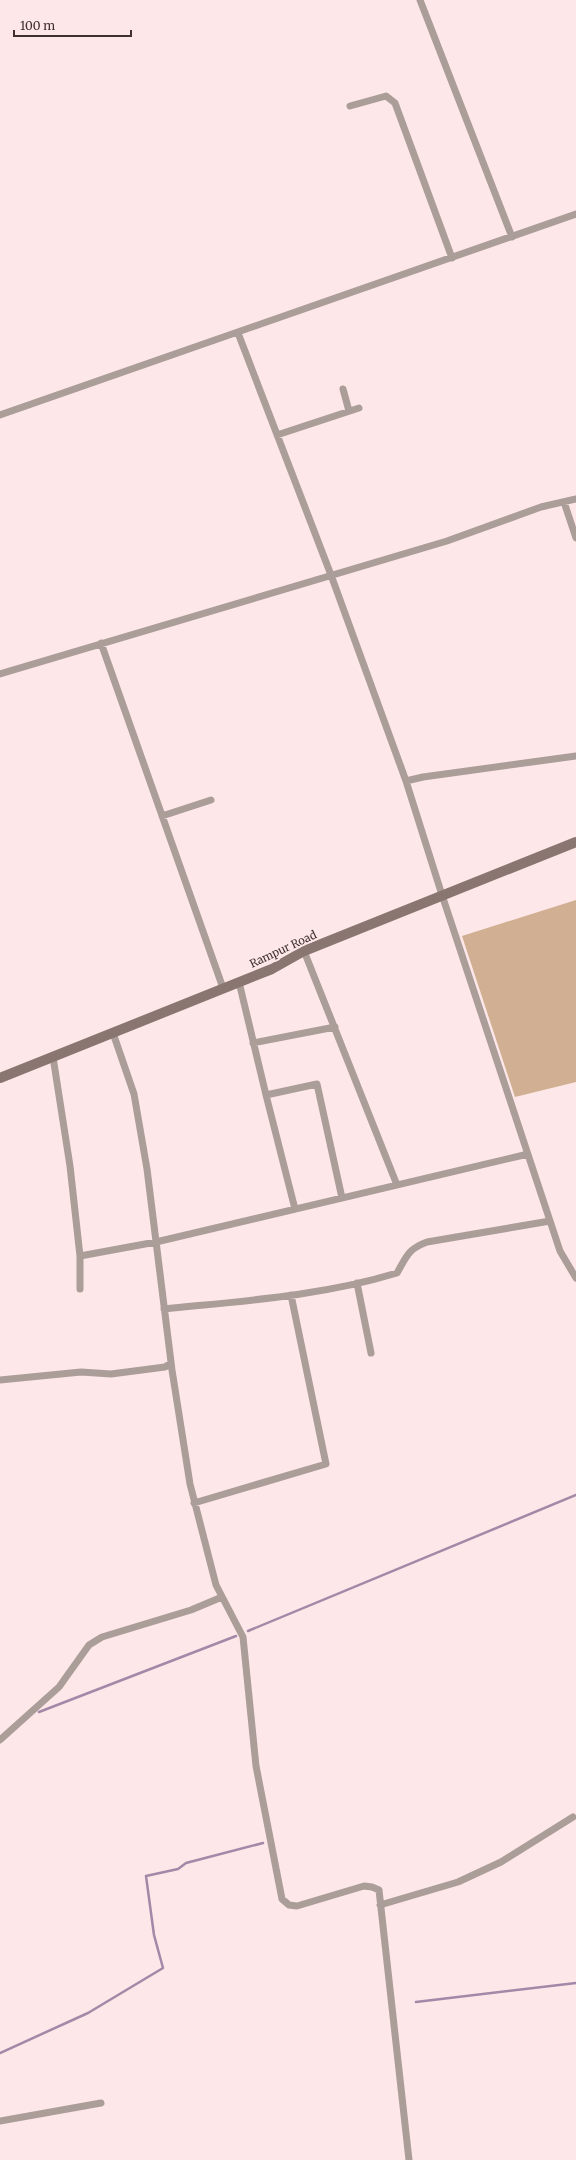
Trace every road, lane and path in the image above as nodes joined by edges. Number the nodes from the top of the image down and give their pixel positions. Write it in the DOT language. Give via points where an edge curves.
graph roads {
  1 [pos="420,0"];
  2 [pos="350,106"];
  3 [pos="576,214"];
  4 [pos="512,237"];
  5 [pos="452,258"];
  6 [pos="238,333"];
  7 [pos="343,389"];
  8 [pos="359,408"];
  9 [pos="349,411"];
  10 [pos="0,415"];
  11 [pos="277,435"];
  12 [pos="576,499"];
  13 [pos="564,502"];
  14 [pos="576,538"];
  15 [pos="331,575"];
  16 [pos="101,644"];
  17 [pos="0,674"];
  18 [pos="576,756"];
  19 [pos="406,781"];
  20 [pos="211,800"];
  21 [pos="162,816"];
  22 [pos="576,842"];
  23 [pos="442,895"];
  24 [pos="304,951"];
  25 [pos="239,982"];
  26 [pos="223,988"];
  27 [pos="335,1027"];
  28 [pos="113,1034"];
  29 [pos="253,1043"];
  30 [pos="54,1057"];
  31 [pos="0,1078"];
  32 [pos="266,1095"];
  33 [pos="528,1154"];
  34 [pos="397,1185"];
  35 [pos="342,1198"];
  36 [pos="295,1210"];
  37 [pos="550,1221"];
  38 [pos="156,1242"];
  39 [pos="80,1256"];
  40 [pos="576,1278"];
  41 [pos="357,1284"];
  42 [pos="80,1289"];
  43 [pos="291,1295"];
  44 [pos="164,1309"];
  45 [pos="371,1353"];
  46 [pos="171,1363"];
  47 [pos="0,1380"];
  48 [pos="194,1503"];
  49 [pos="222,1597"];
  50 [pos="0,1740"];
  51 [pos="573,1817"];
  52 [pos="380,1905"];
  53 [pos="101,2103"];
  54 [pos="0,2121"];
  55 [pos="409,2160"];
  1 -- 4 [label="street"];
  2 -- 5 [label="street" via="386,96 395,103"];
  3 -- 4 [label="street"];
  4 -- 5 [label="street"];
  5 -- 6 [label="street"];
  6 -- 10 [label="street"];
  6 -- 11 [label="street"];
  7 -- 9 [label="street"];
  8 -- 9 [label="street"];
  9 -- 11 [label="street"];
  11 -- 15 [label="street"];
  12 -- 13 [label="street"];
  13 -- 14 [label="street"];
  13 -- 15 [label="street" via="540,507 448,541"];
  15 -- 16 [label="street"];
  15 -- 19 [label="street"];
  16 -- 17 [label="street"];
  16 -- 21 [label="street"];
  18 -- 19 [label="street"];
  19 -- 23 [label="street"];
  20 -- 21 [label="street"];
  21 -- 26 [label="street"];
  22 -- 23 [label="main road, Rampur Road"];
  23 -- 24 [label="main road, Rampur Road"];
  23 -- 33 [label="street"];
  24 -- 25 [label="main road, Rampur Road" via="272,969"];
  24 -- 27 [label="street"];
  25 -- 26 [label="main road, Rampur Road"];
  25 -- 29 [label="street"];
  26 -- 28 [label="main road, Rampur Road"];
  27 -- 29 [label="street"];
  27 -- 34 [label="street"];
  28 -- 30 [label="main road, Rampur Road"];
  28 -- 38 [label="street" via="134,1094"];
  29 -- 32 [label="street"];
  30 -- 31 [label="main road, Rampur Road"];
  30 -- 39 [label="street"];
  32 -- 35 [label="street" via="317,1084"];
  32 -- 36 [label="street"];
  33 -- 34 [label="street"];
  33 -- 37 [label="street"];
  34 -- 35 [label="street"];
  35 -- 36 [label="street"];
  36 -- 38 [label="street"];
  37 -- 40 [label="street" via="560,1251"];
  37 -- 41 [label="street" via="415,1246 409,1251 397,1273"];
  38 -- 39 [label="street"];
  38 -- 44 [label="street"];
  39 -- 42 [label="street"];
  41 -- 43 [label="street"];
  41 -- 45 [label="street"];
  43 -- 44 [label="street"];
  43 -- 48 [label="street" via="326,1464"];
  44 -- 46 [label="street"];
  46 -- 47 [label="street" via="165,1367 111,1374 81,1372"];
  46 -- 48 [label="street"];
  48 -- 49 [label="street" via="216,1585"];
  49 -- 50 [label="street" via="191,1610 102,1637 89,1645 59,1688"];
  49 -- 52 [label="street" via="243,1637 256,1766 282,1899 289,1905 297,1906 364,1886 379,1890"];
  51 -- 52 [label="street" via="501,1862 458,1882"];
  52 -- 55 [label="street"];
  53 -- 54 [label="street"];
}
